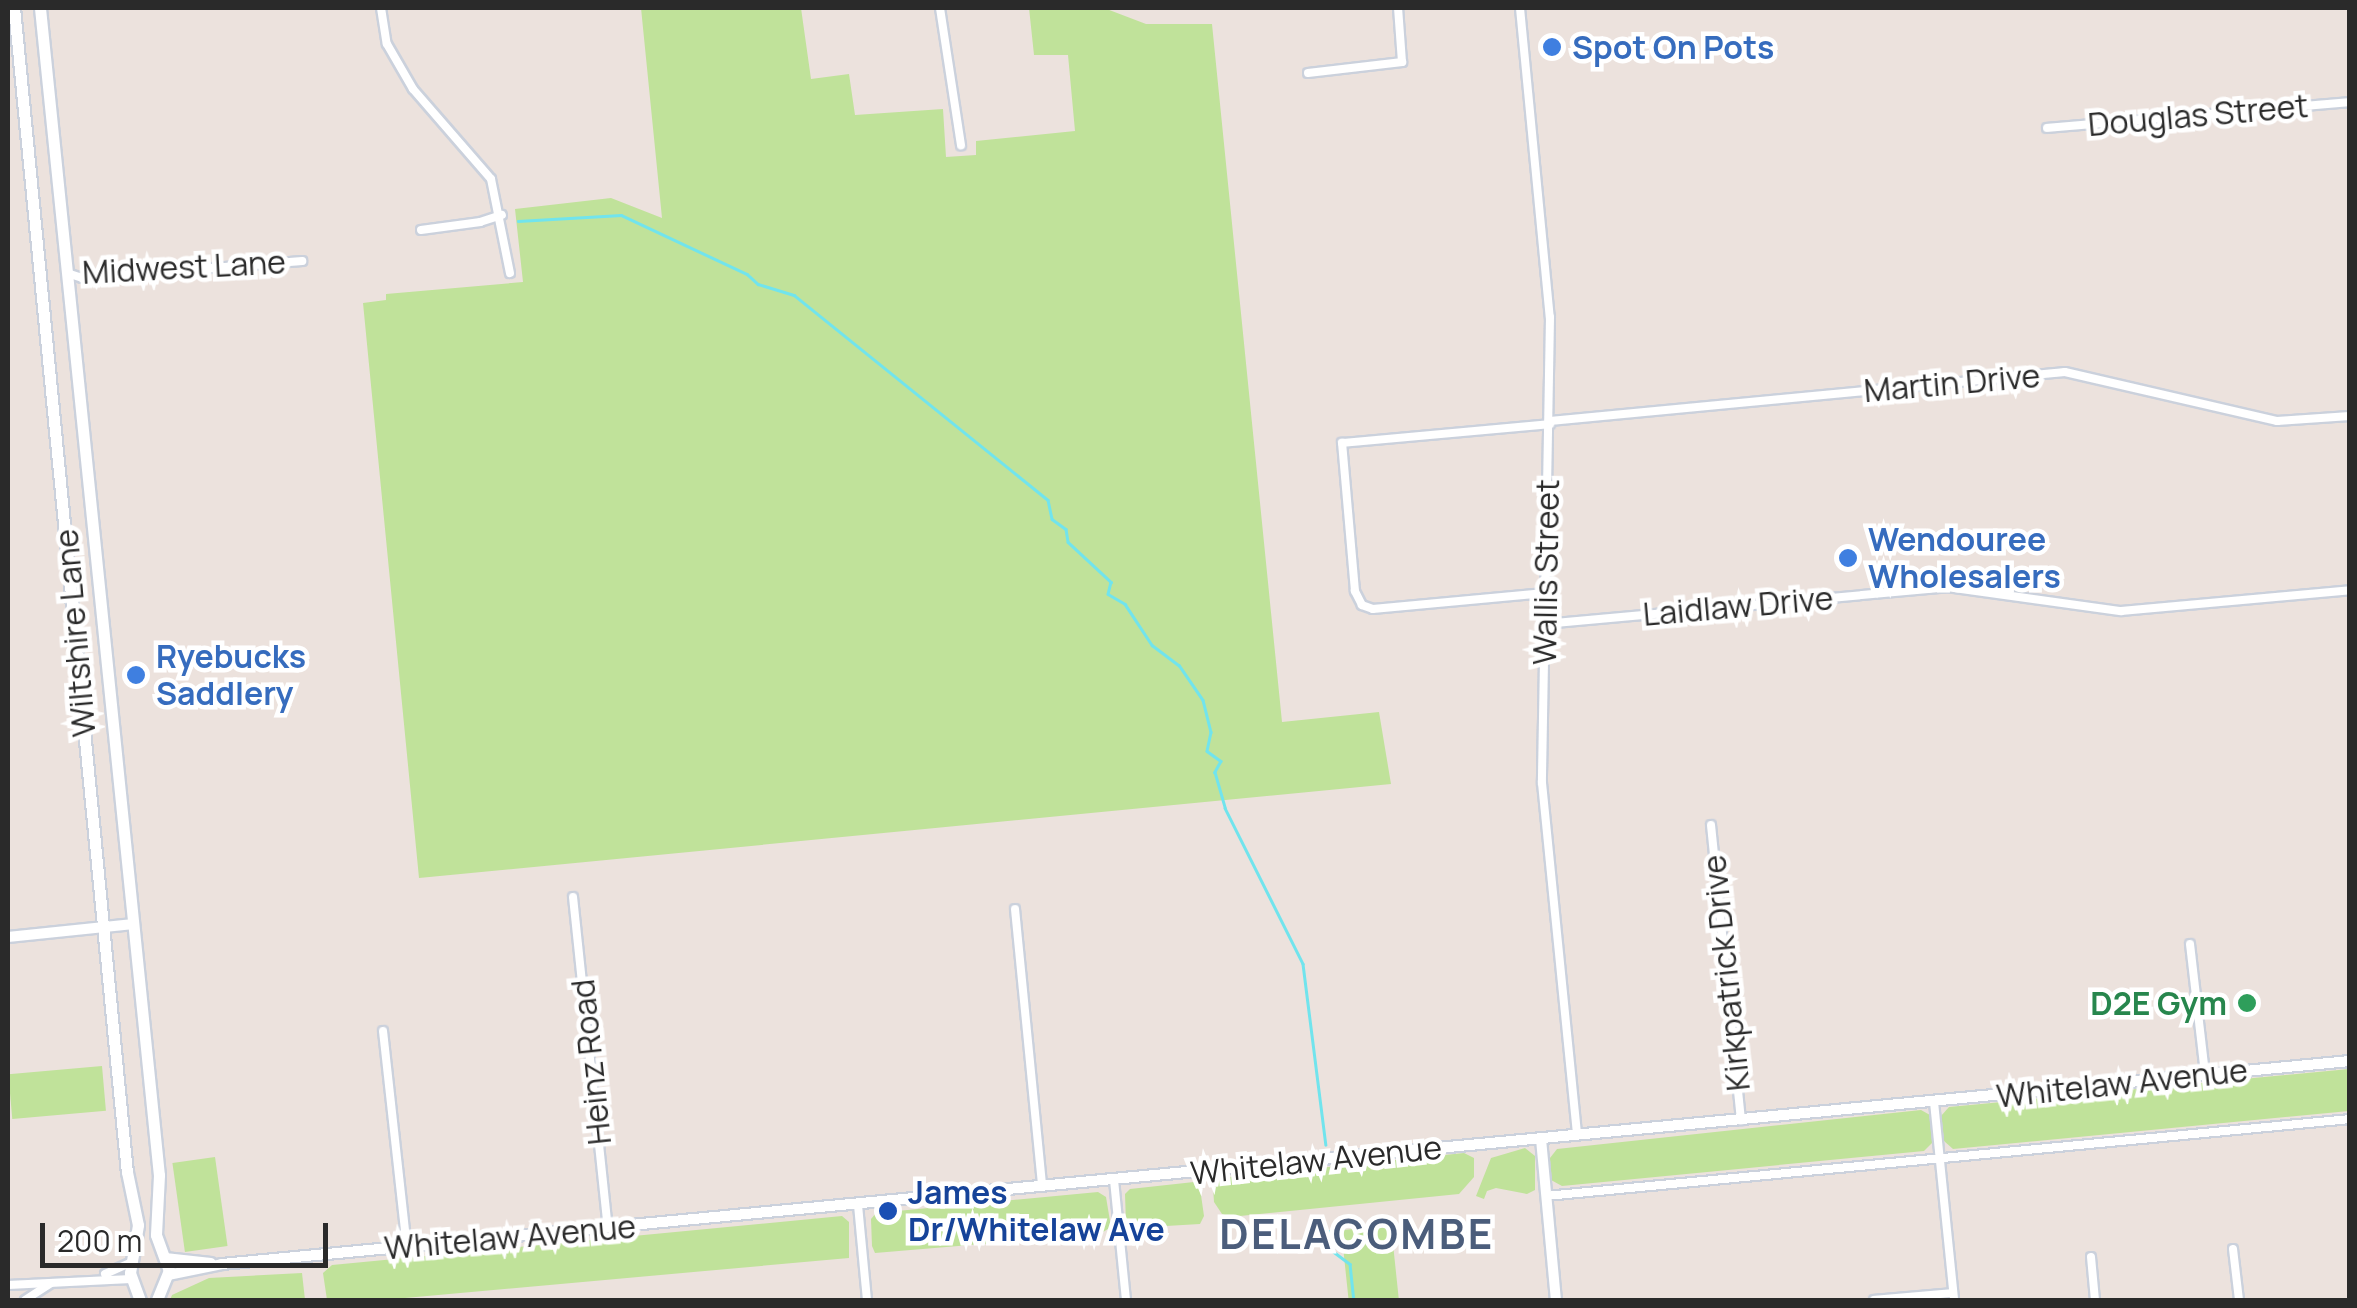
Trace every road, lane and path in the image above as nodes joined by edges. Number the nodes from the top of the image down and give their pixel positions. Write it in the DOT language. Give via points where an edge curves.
graph roads {
  1 [pos="31,8"];
  2 [pos="40,8"];
  3 [pos="381,8"];
  4 [pos="940,8"];
  5 [pos="1398,8"];
  6 [pos="1520,8"];
  7 [pos="15,11"];
  8 [pos="45,55"];
  9 [pos="1308,73"];
  10 [pos="20,74"];
  11 [pos="2350,102"];
  12 [pos="2047,128"];
  13 [pos="960,145"];
  14 [pos="502,215"];
  15 [pos="421,230"];
  16 [pos="302,261"];
  17 [pos="66,273"];
  18 [pos="510,273"];
  19 [pos="41,276"];
  20 [pos="2350,416"];
  21 [pos="1550,422"];
  22 [pos="2350,590"];
  23 [pos="1545,593"];
  24 [pos="1544,624"];
  25 [pos="1712,825"];
  26 [pos="573,897"];
  27 [pos="1015,909"];
  28 [pos="133,924"];
  29 [pos="104,928"];
  30 [pos="8,937"];
  31 [pos="2190,944"];
  32 [pos="383,1031"];
  33 [pos="2350,1061"];
  34 [pos="2205,1074"];
  35 [pos="1934,1102"];
  36 [pos="2350,1119"];
  37 [pos="1741,1120"];
  38 [pos="1576,1135"];
  39 [pos="1541,1139"];
  40 [pos="1940,1158"];
  41 [pos="1114,1180"];
  42 [pos="1042,1186"];
  43 [pos="1546,1196"];
  44 [pos="858,1205"];
  45 [pos="608,1228"];
  46 [pos="407,1247"];
  47 [pos="2234,1249"];
  48 [pos="162,1256"];
  49 [pos="2091,1257"];
  50 [pos="133,1260"];
  51 [pos="222,1264"];
  52 [pos="96,1277"];
  53 [pos="165,1280"];
  54 [pos="55,1281"];
  55 [pos="134,1282"];
  56 [pos="8,1285"];
  57 [pos="1953,1297"];
  58 [pos="25,1300"];
  59 [pos="140,1300"];
  60 [pos="157,1300"];
  61 [pos="867,1300"];
  62 [pos="1126,1300"];
  63 [pos="1556,1300"];
  64 [pos="1874,1300"];
  65 [pos="2095,1300"];
  66 [pos="2239,1300"];
  1 -- 7 [label="main road"];
  2 -- 8 [label="main road, Wiltshire Lane"];
  3 -- 14 [label="street" via="387,44 413,89 492,179"];
  4 -- 13 [label="street"];
  5 -- 9 [label="street" via="1402,62"];
  6 -- 21 [label="street, Wallis Street" via="1550,317"];
  7 -- 10 [label="main road, Wiltshire Lane"];
  8 -- 10 [label="main road" via="28,52"];
  8 -- 17 [label="main road, Wiltshire Lane"];
  10 -- 19 [label="main road, Wiltshire Lane"];
  11 -- 12 [label="street, Douglas Street"];
  14 -- 15 [label="street"];
  14 -- 18 [label="street"];
  16 -- 17 [label="street, Midwest Lane" via="82,278"];
  17 -- 19 [label="main road"];
  17 -- 28 [label="main road, Wiltshire Lane"];
  19 -- 29 [label="main road, Wiltshire Lane"];
  20 -- 21 [label="street, Martin Drive" via="2280,421 2065,372"];
  21 -- 23 [label="street, Wallis Street"];
  21 -- 23 [label="street, Martin Drive" via="1342,443 1354,591 1362,604 1373,609"];
  22 -- 24 [label="street, Laidlaw Drive" via="2121,612 1947,586"];
  23 -- 24 [label="street, Wallis Street"];
  24 -- 38 [label="street, Wallis Street" via="1542,783"];
  25 -- 37 [label="street, Kirkpatrick Drive"];
  26 -- 45 [label="street, Heinz Road"];
  27 -- 42 [label="street"];
  28 -- 29 [label="street"];
  28 -- 48 [label="main road, Wiltshire Lane"];
  29 -- 30 [label="street"];
  29 -- 50 [label="main road, Wiltshire Lane" via="138,1226"];
  31 -- 34 [label="street"];
  32 -- 46 [label="street"];
  33 -- 34 [label="street, Whitelaw Avenue"];
  34 -- 35 [label="street, Whitelaw Avenue"];
  35 -- 37 [label="street, Whitelaw Avenue"];
  35 -- 40 [label="street"];
  36 -- 40 [label="street, Whitelaw Avenue"];
  37 -- 38 [label="street, Whitelaw Avenue"];
  38 -- 39 [label="street, Whitelaw Avenue"];
  39 -- 41 [label="street, Whitelaw Avenue"];
  39 -- 43 [label="street"];
  40 -- 43 [label="street, Whitelaw Avenue"];
  40 -- 57 [label="street"];
  41 -- 42 [label="street, Whitelaw Avenue"];
  41 -- 62 [label="street"];
  42 -- 44 [label="street, Whitelaw Avenue"];
  43 -- 63 [label="street"];
  44 -- 45 [label="street, Whitelaw Avenue"];
  44 -- 61 [label="street"];
  45 -- 46 [label="street, Whitelaw Avenue"];
  46 -- 51 [label="street, Whitelaw Avenue"];
  47 -- 66 [label="street"];
  48 -- 50 [label="main road" via="143,1252"];
  48 -- 51 [label="street, Whitelaw Avenue"];
  48 -- 53 [label="main road"];
  49 -- 65 [label="street"];
  50 -- 52 [label="street"];
  50 -- 55 [label="main road"];
  51 -- 53 [label="street, Whitelaw Avenue"];
  52 -- 54 [label="street"];
  52 -- 55 [label="street"];
  53 -- 55 [label="main road" via="149,1290"];
  53 -- 60 [label="main road"];
  54 -- 56 [label="street"];
  54 -- 58 [label="street"];
  55 -- 59 [label="main road"];
  57 -- 64 [label="street"];
}
